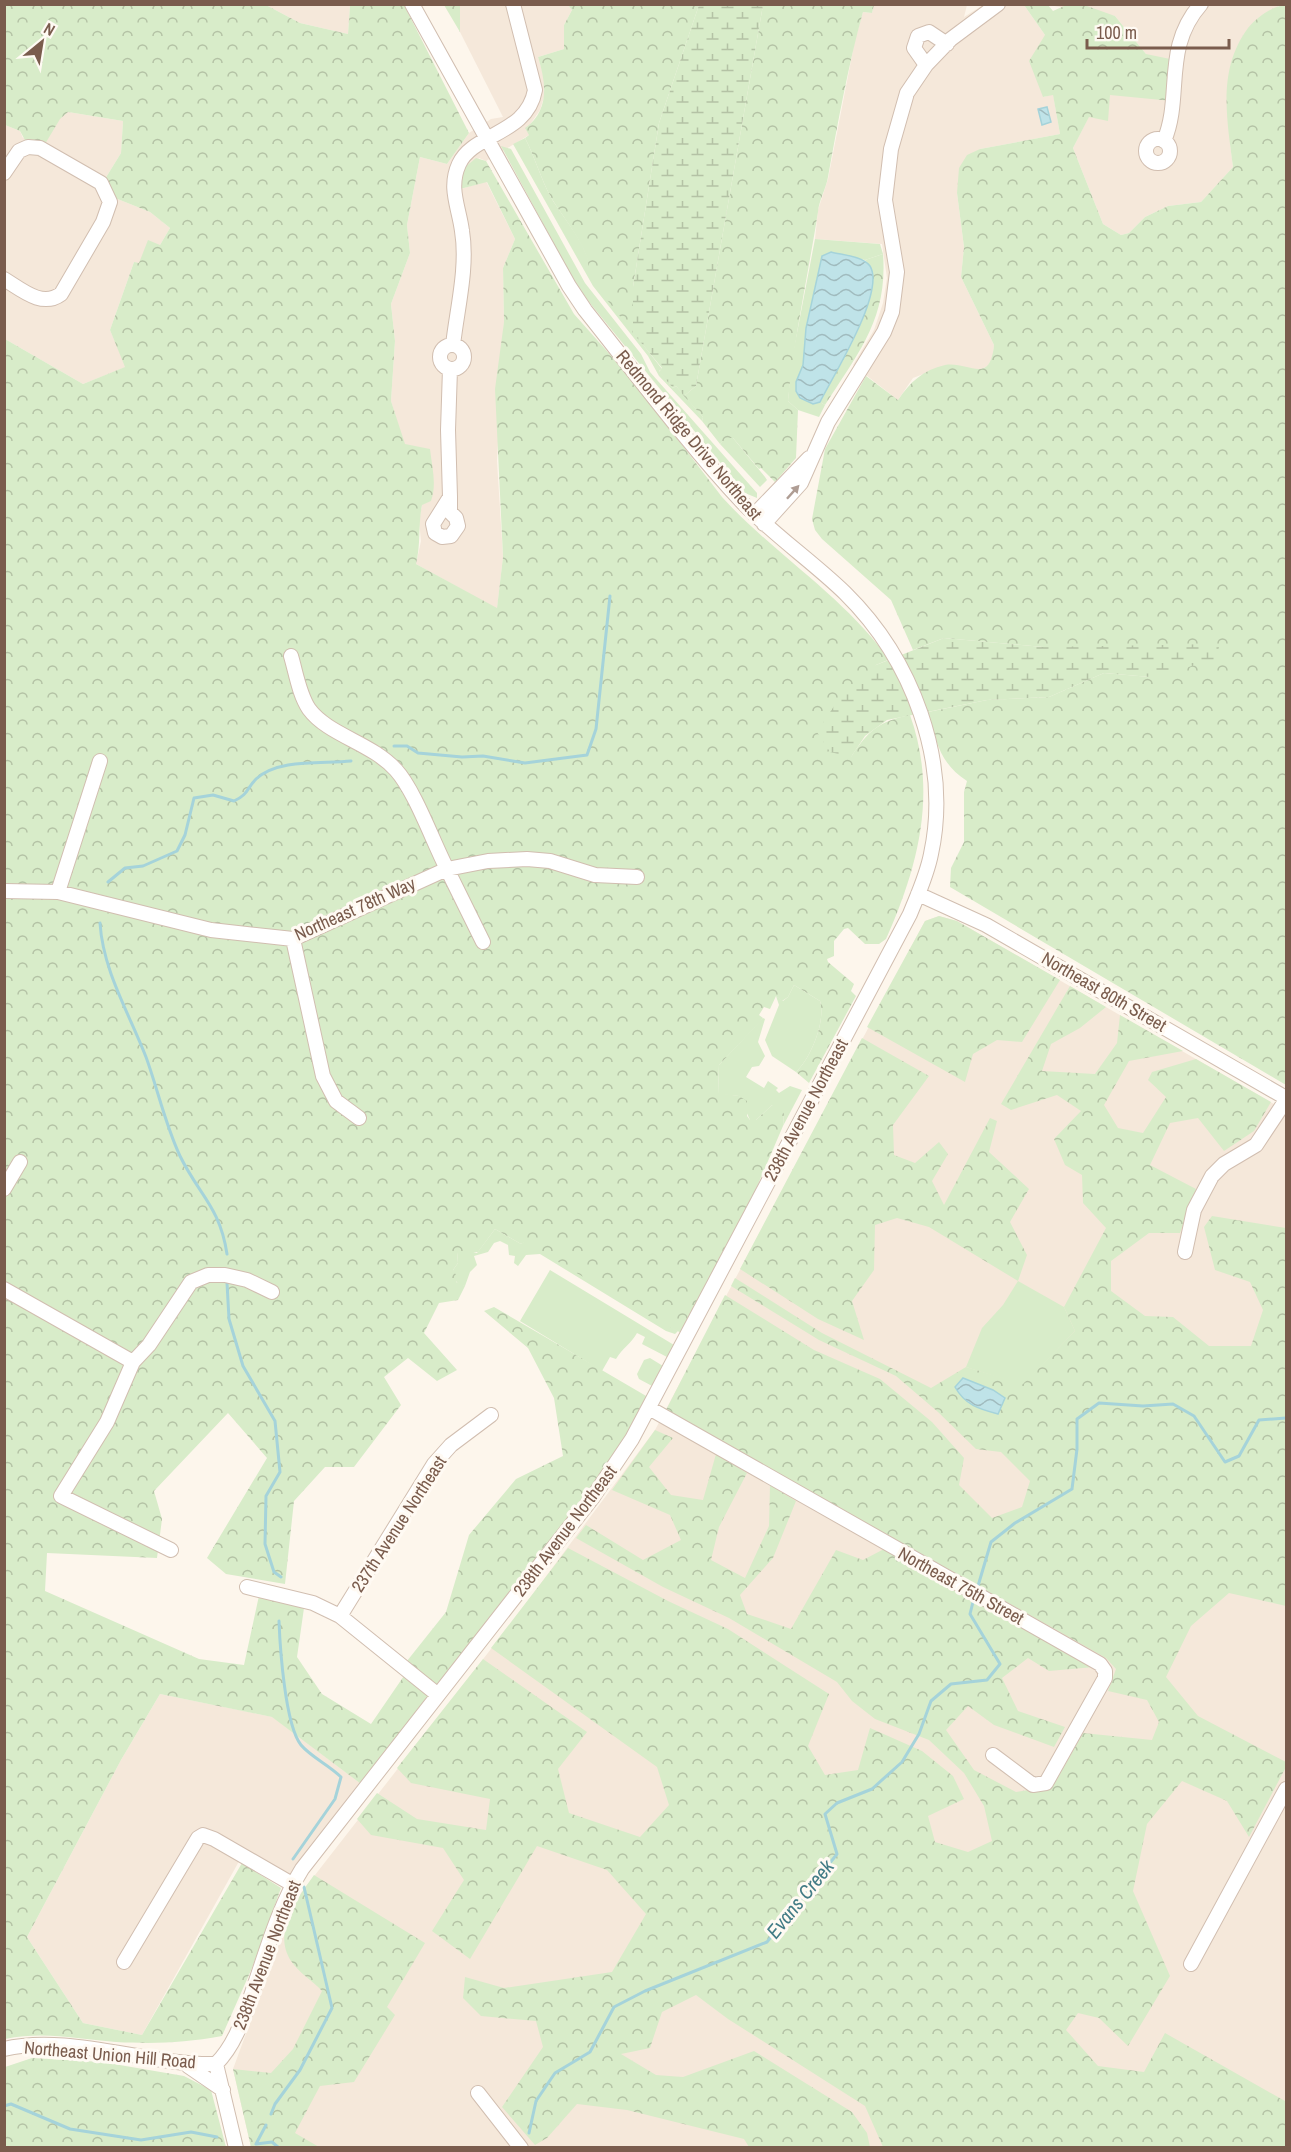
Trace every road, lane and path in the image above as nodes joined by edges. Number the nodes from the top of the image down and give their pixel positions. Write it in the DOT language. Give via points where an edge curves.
graph roads {
  1 [pos="412,4"];
  2 [pos="513,4"];
  3 [pos="998,4"];
  4 [pos="1196,6"];
  5 [pos="947,44"];
  6 [pos="926,65"];
  7 [pos="488,140"];
  8 [pos="1164,141"];
  9 [pos="4,173"];
  10 [pos="4,279"];
  11 [pos="450,498"];
  12 [pos="759,519"];
  13 [pos="291,656"];
  14 [pos="100,761"];
  15 [pos="447,869"];
  16 [pos="637,877"];
  17 [pos="4,891"];
  18 [pos="58,892"];
  19 [pos="918,894"];
  20 [pos="293,939"];
  21 [pos="483,942"];
  22 [pos="1287,1099"];
  23 [pos="359,1118"];
  24 [pos="20,1162"];
  25 [pos="4,1190"];
  26 [pos="1185,1252"];
  27 [pos="4,1289"];
  28 [pos="272,1292"];
  29 [pos="133,1362"];
  30 [pos="649,1408"];
  31 [pos="491,1415"];
  32 [pos="171,1550"];
  33 [pos="247,1587"];
  34 [pos="340,1616"];
  35 [pos="438,1695"];
  36 [pos="993,1755"];
  37 [pos="1287,1789"];
  38 [pos="292,1884"];
  39 [pos="124,1962"];
  40 [pos="1191,1964"];
  41 [pos="4,2049"];
  42 [pos="216,2064"];
  43 [pos="186,2065"];
  44 [pos="223,2090"];
  45 [pos="478,2093"];
  46 [pos="236,2148"];
  47 [pos="521,2148"];
  1 -- 7 [label="street, Redmond Ridge Drive Northeast"];
  2 -- 7 [label="street" via="533,99 520,119"];
  3 -- 5 [label="street"];
  4 -- 8 [label="street" via="1175,60 1172,115"];
  5 -- 6 [label="street"];
  5 -- 6 [label="street" via="929,32 918,36 914,48"];
  6 -- 12 [label="street" via="907,93 896,121 889,160 885,200 897,272 892,312 884,332 828,422 801,483"];
  7 -- 11 [label="street" via="463,157 453,181 463,245 453,345 460,348 464,360 460,367 450,369"];
  7 -- 12 [label="street, Redmond Ridge Drive Northeast" via="585,310"];
  9 -- 10 [label="street" via="24,148 40,148 103,184 109,196 103,222 67,287 56,298 36,298"];
  12 -- 19 [label="street, Redmond Ridge Drive Northeast" via="846,594 876,627 919,708 935,788 935,825 929,865"];
  13 -- 15 [label="street" via="300,691 315,714 334,730 376,753 396,771"];
  14 -- 18 [label="street"];
  15 -- 16 [label="street, Northeast 78th Way" via="527,859 550,861 595,874"];
  15 -- 20 [label="street, Northeast 78th Way"];
  15 -- 21 [label="street"];
  17 -- 18 [label="street, Northeast 78th Way"];
  18 -- 20 [label="street, Northeast 78th Way" via="211,930"];
  19 -- 22 [label="street, Northeast 80th Street" via="986,925"];
  19 -- 30 [label="street, 238th Avenue Northeast"];
  20 -- 23 [label="street" via="323,1076 336,1101"];
  22 -- 26 [label="street" via="1256,1144 1212,1176 1194,1210"];
  24 -- 25 [label="street"];
  27 -- 29 [label="street"];
  28 -- 29 [label="street" via="225,1275 198,1278 185,1288 149,1345"];
  29 -- 32 [label="street" via="106,1422 63,1493"];
  30 -- 35 [label="street, 238th Avenue Northeast" via="605,1482"];
  30 -- 36 [label="street, Northeast 75th Street" via="1100,1664 1105,1678 1046,1783 1033,1785"];
  31 -- 34 [label="street, 237th Avenue Northeast" via="451,1444 434,1464"];
  33 -- 34 [label="street" via="313,1603"];
  34 -- 35 [label="street"];
  35 -- 38 [label="street, 238th Avenue Northeast"];
  37 -- 40 [label="street"];
  38 -- 39 [label="street" via="203,1835 193,1842"];
  38 -- 42 [label="street, 238th Avenue Northeast" via="243,2020 228,2052"];
  41 -- 43 [label="street, Northeast Union Hill Road" via="48,2046"];
  42 -- 43 [label="street, Northeast Union Hill Road"];
  42 -- 44 [label="street"];
  43 -- 44 [label="street"];
  44 -- 46 [label="street"];
  45 -- 47 [label="street"];
}
